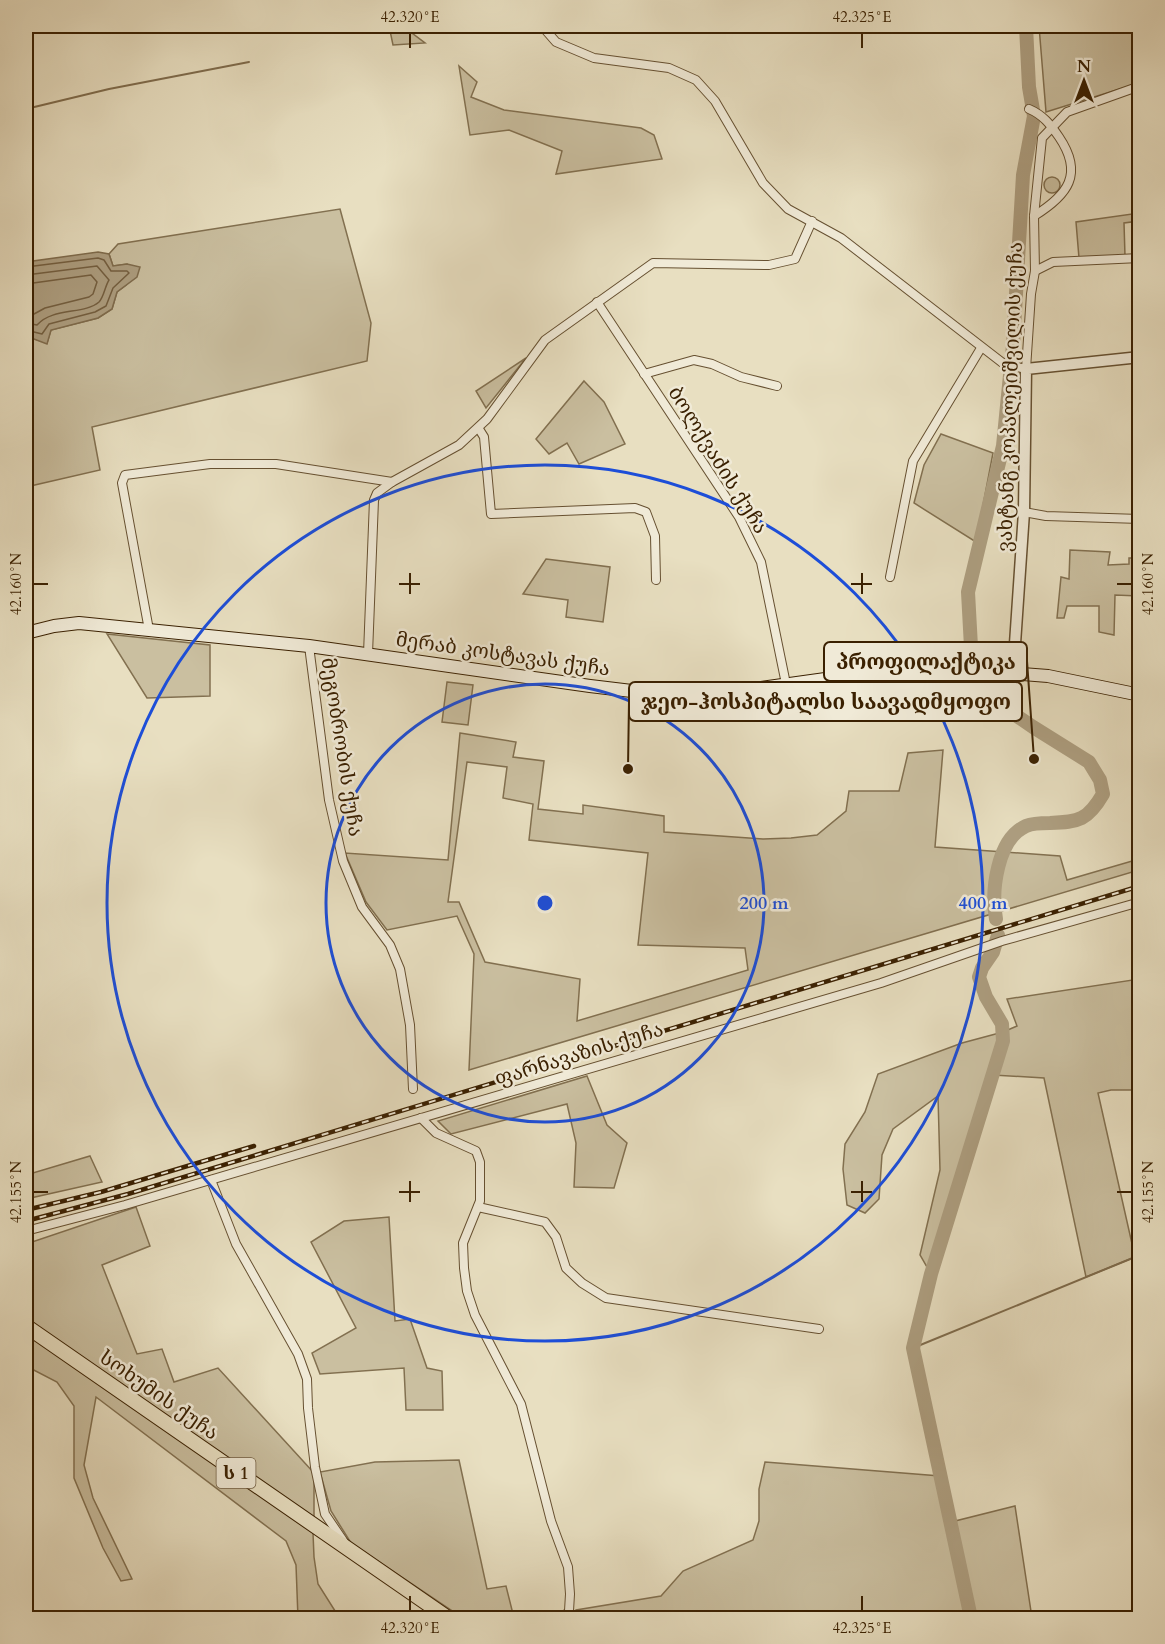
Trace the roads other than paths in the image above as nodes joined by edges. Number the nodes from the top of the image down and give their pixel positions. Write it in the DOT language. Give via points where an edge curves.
graph roads {
  1 [pos="542,26"];
  2 [pos="1140,86"];
  3 [pos="1033,110"];
  4 [pos="1051,126"];
  5 [pos="1034,216"];
  6 [pos="812,221"];
  7 [pos="1140,258"];
  8 [pos="1035,271"];
  9 [pos="597,302"];
  10 [pos="981,348"];
  11 [pos="1140,357"];
  12 [pos="1026,369"];
  13 [pos="644,374"];
  14 [pos="777,386"];
  15 [pos="479,429"];
  16 [pos="392,482"];
  17 [pos="1024,513"];
  18 [pos="1140,519"];
  19 [pos="890,577"];
  20 [pos="656,580"];
  21 [pos="149,630"];
  22 [pos="26,633"];
  23 [pos="309,646"];
  24 [pos="368,654"];
  25 [pos="1012,673"];
  26 [pos="786,684"];
  27 [pos="1140,695"];
  28 [pos="1140,902"];
  29 [pos="413,1089"];
  30 [pos="421,1118"];
  31 [pos="211,1180"];
  32 [pos="478,1207"];
  33 [pos="26,1231"];
  34 [pos="26,1326"];
  35 [pos="819,1329"];
  36 [pos="350,1552"];
  37 [pos="448,1618"];
  38 [pos="563,1618"];
  1 -- 6 [label="street" via="556,42 594,58 669,68 696,80 715,101 763,183 788,209"];
  2 -- 4 [label="street" via="1066,112"];
  3 -- 4 [label="street"];
  4 -- 5 [label="street, ვახტანგ კოპალეიშვილის ქუჩა" via="1042,138"];
  4 -- 5 [label="street" via="1067,150 1071,173 1056,202"];
  5 -- 8 [label="street, ვახტანგ კოპალეიშვილის ქუჩა"];
  6 -- 9 [label="street" via="795,259 769,265 653,263"];
  6 -- 10 [label="street" via="841,238"];
  7 -- 8 [label="street" via="1053,262"];
  8 -- 12 [label="street, ვახტანგ კოპალეიშვილის ქუჩა"];
  9 -- 13 [label="street, ბოლქვაძის ქუჩა"];
  9 -- 15 [label="street" via="544,340"];
  10 -- 12 [label="street" via="1008,365"];
  10 -- 19 [label="street" via="913,461"];
  11 -- 12 [label="street"];
  12 -- 17 [label="street, ვახტანგ კოპალეიშვილის ქუჩა"];
  13 -- 14 [label="street" via="694,360"];
  13 -- 26 [label="street, ბოლქვაძის ქუჩა" via="740,517 761,562"];
  15 -- 16 [label="street" via="459,445"];
  15 -- 20 [label="street" via="484,437 491,514 635,508 646,512 655,536"];
  16 -- 21 [label="street" via="276,464 210,464 125,475 122,483"];
  16 -- 24 [label="street" via="374,500"];
  17 -- 18 [label="street"];
  17 -- 25 [label="street, ვახტანგ კოპალეიშვილის ქუჩა"];
  21 -- 22 [label="main road, მერაბ კოსტავას ქუჩა" via="79,623"];
  21 -- 23 [label="main road, მერაბ კოსტავას ქუჩა"];
  23 -- 24 [label="main road, მერაბ კოსტავას ქუჩა"];
  23 -- 29 [label="street, მეგობრობის ქუჩა" via="329,800 341,850 362,907 390,945 400,969 410,1025"];
  24 -- 26 [label="main road, მერაბ კოსტავას ქუჩა" via="690,698"];
  25 -- 26 [label="main road, მერაბ კოსტავას ქუჩა" via="894,673"];
  25 -- 27 [label="main road, მერაბ კოსტავას ქუჩა"];
  28 -- 30 [label="street, ფარნავაზის ქუჩა" via="1002,941 881,983"];
  30 -- 31 [label="street, ფარნავაზის ქუჩა"];
  30 -- 32 [label="street" via="436,1133 476,1151 481,1178"];
  31 -- 33 [label="street, ფარნავაზის ქუჩა"];
  31 -- 36 [label="street" via="236,1244 298,1354 307,1379 315,1467 325,1514"];
  32 -- 35 [label="street" via="545,1222 556,1237 566,1268 606,1298"];
  32 -- 38 [label="street" via="464,1243 467,1291 475,1315 521,1404 551,1521 568,1567 569,1611"];
  34 -- 36 [label="highway, სოხუმის ქუჩა / ს 1"];
  36 -- 37 [label="highway, სოხუმის ქუჩა / ს 1"];
}
